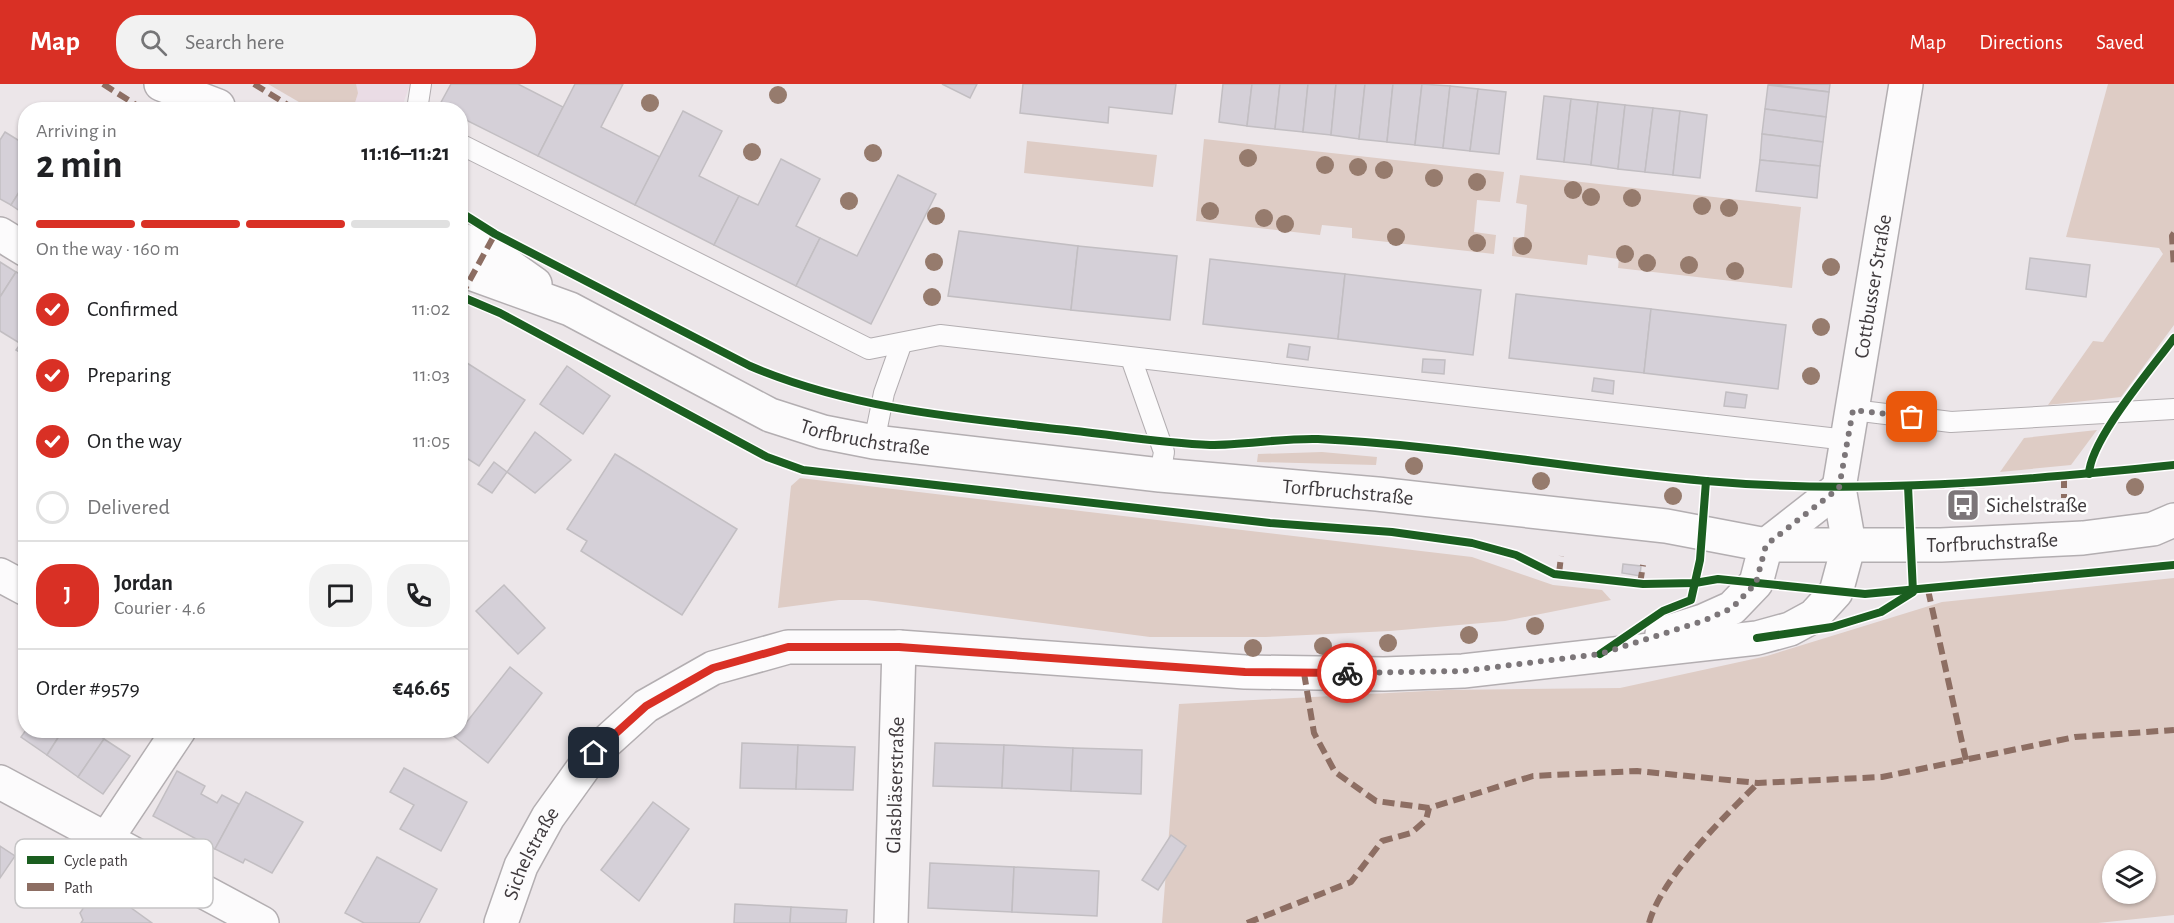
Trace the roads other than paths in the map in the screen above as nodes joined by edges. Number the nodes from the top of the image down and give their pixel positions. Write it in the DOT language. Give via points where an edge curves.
graph roads {
  1 [pos="161,84"];
  2 [pos="192,84"];
  3 [pos="422,84"];
  4 [pos="1906,84"];
  5 [pos="206,102"];
  6 [pos="214,102"];
  7 [pos="419,102"];
  8 [pos="468,148"];
  9 [pos="0,234"];
  10 [pos="468,242"];
  11 [pos="18,245"];
  12 [pos="468,270"];
  13 [pos="570,309"];
  14 [pos="902,345"];
  15 [pos="1131,357"];
  16 [pos="2174,409"];
  17 [pos="1850,425"];
  18 [pos="873,442"];
  19 [pos="1160,475"];
  20 [pos="1839,488"];
  21 [pos="2167,527"];
  22 [pos="1849,544"];
  23 [pos="1766,545"];
  24 [pos="0,575"];
  25 [pos="18,585"];
  26 [pos="899,647"];
  27 [pos="1600,654"];
  28 [pos="174,738"];
  29 [pos="0,782"];
  30 [pos="107,838"];
  31 [pos="213,896"];
  32 [pos="262,923"];
  33 [pos="501,923"];
  34 [pos="891,923"];
  1 -- 5 [label="street"];
  2 -- 6 [label="street"];
  3 -- 7 [label="lane"];
  4 -- 17 [label="street, Cottbusser Straße"];
  8 -- 14 [label="lane" via="869,350"];
  9 -- 11 [label="street"];
  10 -- 13 [label="street, Torfbruchstraße" via="487,250"];
  12 -- 13 [label="street, Torfbruchstraße"];
  13 -- 18 [label="street, Torfbruchstraße" via="770,415"];
  14 -- 15 [label="lane" via="940,335"];
  14 -- 18 [label="lane" via="884,393"];
  15 -- 17 [label="lane"];
  15 -- 19 [label="lane" via="1164,452"];
  16 -- 17 [label="lane"];
  17 -- 20 [label="street, Cottbusser Straße"];
  18 -- 19 [label="street, Torfbruchstraße"];
  19 -- 23 [label="street, Torfbruchstraße" via="1666,526"];
  20 -- 22 [label="street, Cottbusser Straße"];
  20 -- 23 [label="street"];
  21 -- 22 [label="street, Torfbruchstraße" via="2083,538"];
  22 -- 23 [label="street, Torfbruchstraße"];
  22 -- 27 [label="street, Sichelstraße" via="1836,592 1814,616 1790,629 1757,638"];
  23 -- 27 [label="street, Sichelstraße" via="1756,583 1732,608"];
  24 -- 25 [label="street"];
  26 -- 27 [label="street, Sichelstraße" via="1245,672 1384,674 1463,671"];
  26 -- 33 [label="street, Sichelstraße" via="788,647 713,668 646,706 594,753 548,817 521,866"];
  26 -- 34 [label="street, Glasbläserstraße"];
  28 -- 30 [label="street"];
  29 -- 30 [label="street"];
  31 -- 32 [label="street"];
}
